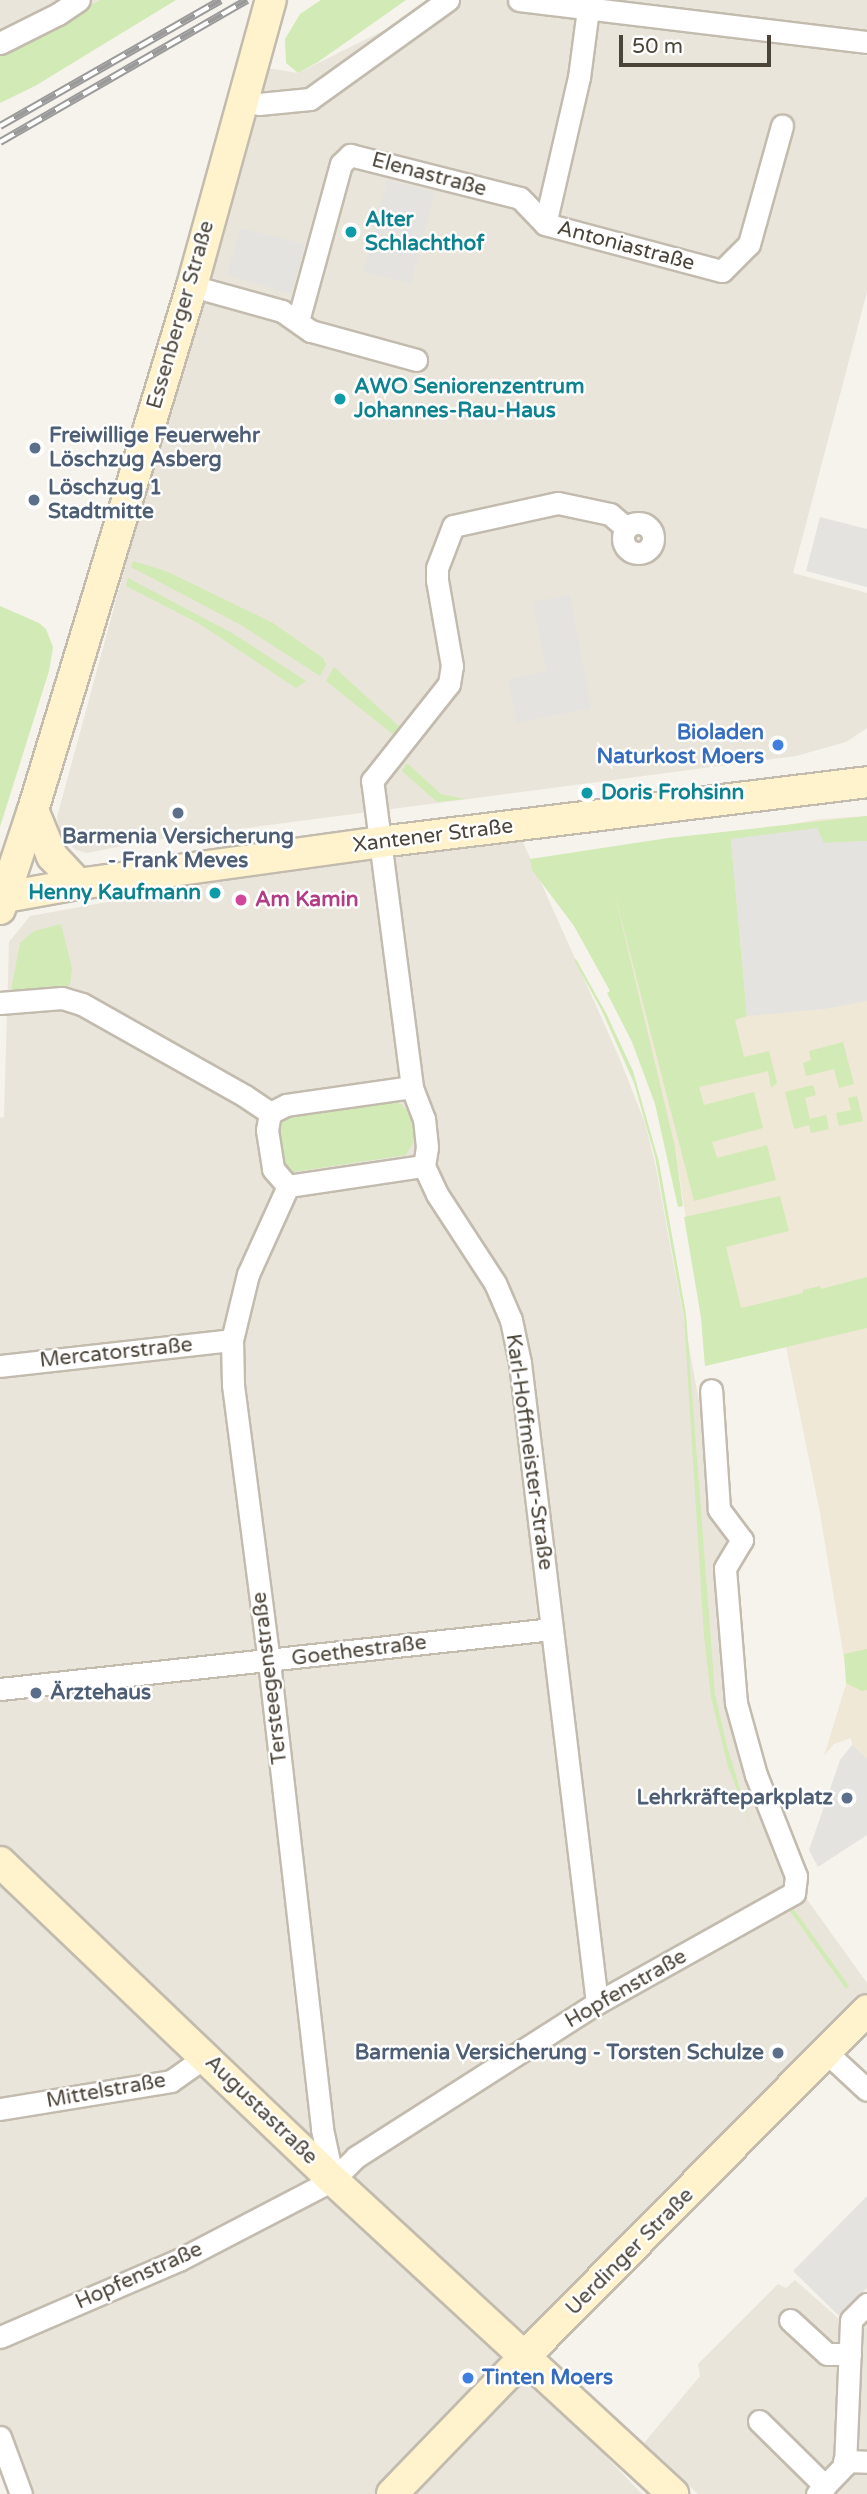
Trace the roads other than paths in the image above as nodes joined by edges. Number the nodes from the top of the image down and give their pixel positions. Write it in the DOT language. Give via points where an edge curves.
graph roads {
  1 [pos="79,0"];
  2 [pos="271,0"];
  3 [pos="448,0"];
  4 [pos="519,0"];
  5 [pos="588,9"];
  6 [pos="867,42"];
  7 [pos="0,43"];
  8 [pos="242,100"];
  9 [pos="782,126"];
  10 [pos="545,224"];
  11 [pos="191,286"];
  12 [pos="298,321"];
  13 [pos="416,360"];
  14 [pos="626,528"];
  15 [pos="867,782"];
  16 [pos="33,810"];
  17 [pos="380,842"];
  18 [pos="78,884"];
  19 [pos="1,902"];
  20 [pos="0,1003"];
  21 [pos="412,1087"];
  22 [pos="270,1113"];
  23 [pos="424,1166"];
  24 [pos="288,1186"];
  25 [pos="232,1340"];
  26 [pos="0,1366"];
  27 [pos="711,1390"];
  28 [pos="552,1629"];
  29 [pos="269,1662"];
  30 [pos="0,1689"];
  31 [pos="0,1862"];
  32 [pos="597,2003"];
  33 [pos="867,2010"];
  34 [pos="827,2053"];
  35 [pos="205,2057"];
  36 [pos="867,2090"];
  37 [pos="0,2109"];
  38 [pos="333,2180"];
  39 [pos="867,2304"];
  40 [pos="790,2320"];
  41 [pos="0,2337"];
  42 [pos="526,2354"];
  43 [pos="850,2354"];
  44 [pos="858,2379"];
  45 [pos="759,2421"];
  46 [pos="0,2437"];
  47 [pos="844,2461"];
  48 [pos="867,2462"];
  49 [pos="821,2490"];
  50 [pos="21,2494"];
  51 [pos="393,2494"];
  52 [pos="673,2494"];
  1 -- 7 [label="street"];
  2 -- 8 [label="street, Essenberger Straße"];
  3 -- 8 [label="street" via="310,99 259,104"];
  4 -- 5 [label="street"];
  5 -- 6 [label="street"];
  5 -- 10 [label="street, Antoniastraße" via="579,77"];
  8 -- 11 [label="street, Essenberger Straße"];
  9 -- 10 [label="street, Antoniastraße" via="750,244 722,271"];
  10 -- 12 [label="street, Elenastraße" via="520,198 350,155 341,164"];
  11 -- 12 [label="street" via="282,311"];
  11 -- 16 [label="street, Essenberger Straße"];
  12 -- 13 [label="street" via="311,331"];
  14 -- 17 [label="street, Karl-Hoffmeister-Straße" via="610,514 558,503 453,526 437,568 452,674 449,684 372,781"];
  15 -- 17 [label="street, Xantener Straße"];
  16 -- 18 [label="street" via="52,856"];
  16 -- 19 [label="street, Essenberger Straße"];
  17 -- 18 [label="street, Xantener Straße"];
  17 -- 21 [label="street, Karl-Hoffmeister-Straße"];
  18 -- 19 [label="street, Xantener Straße"];
  20 -- 22 [label="street" via="62,998 82,1004"];
  21 -- 22 [label="street" via="286,1105"];
  21 -- 23 [label="street, Karl-Hoffmeister-Straße" via="424,1119 428,1147"];
  22 -- 24 [label="street" via="267,1130 273,1169"];
  23 -- 24 [label="street"];
  23 -- 28 [label="street, Karl-Hoffmeister-Straße" via="495,1283 511,1320"];
  24 -- 25 [label="street, Tersteegenstraße" via="248,1274"];
  25 -- 26 [label="street, Mercatorstraße"];
  25 -- 29 [label="street, Tersteegenstraße" via="233,1385"];
  27 -- 32 [label="street, Hopfenstraße" via="719,1509 742,1540 725,1568 736,1703 756,1775 796,1876 794,1893"];
  28 -- 29 [label="street, Goethestraße"];
  28 -- 32 [label="street, Karl-Hoffmeister-Straße"];
  29 -- 30 [label="street, Goethestraße"];
  29 -- 38 [label="street, Tersteegenstraße" via="322,2129"];
  31 -- 35 [label="street, Augustastraße"];
  32 -- 38 [label="street, Hopfenstraße" via="356,2157"];
  33 -- 34 [label="street, Uerdinger Straße"];
  34 -- 36 [label="street"];
  34 -- 42 [label="street, Uerdinger Straße"];
  35 -- 37 [label="street, Mittelstraße" via="171,2081"];
  35 -- 38 [label="street, Augustastraße"];
  38 -- 41 [label="street, Hopfenstraße" via="179,2260"];
  38 -- 42 [label="street, Augustastraße"];
  39 -- 43 [label="street" via="851,2320"];
  40 -- 43 [label="street" via="827,2354"];
  42 -- 51 [label="street, Uerdinger Straße"];
  42 -- 52 [label="street, Augustastraße"];
  43 -- 44 [label="street"];
  44 -- 47 [label="street"];
  45 -- 49 [label="street"];
  46 -- 50 [label="street"];
  47 -- 48 [label="street"];
  47 -- 49 [label="street"];
}
